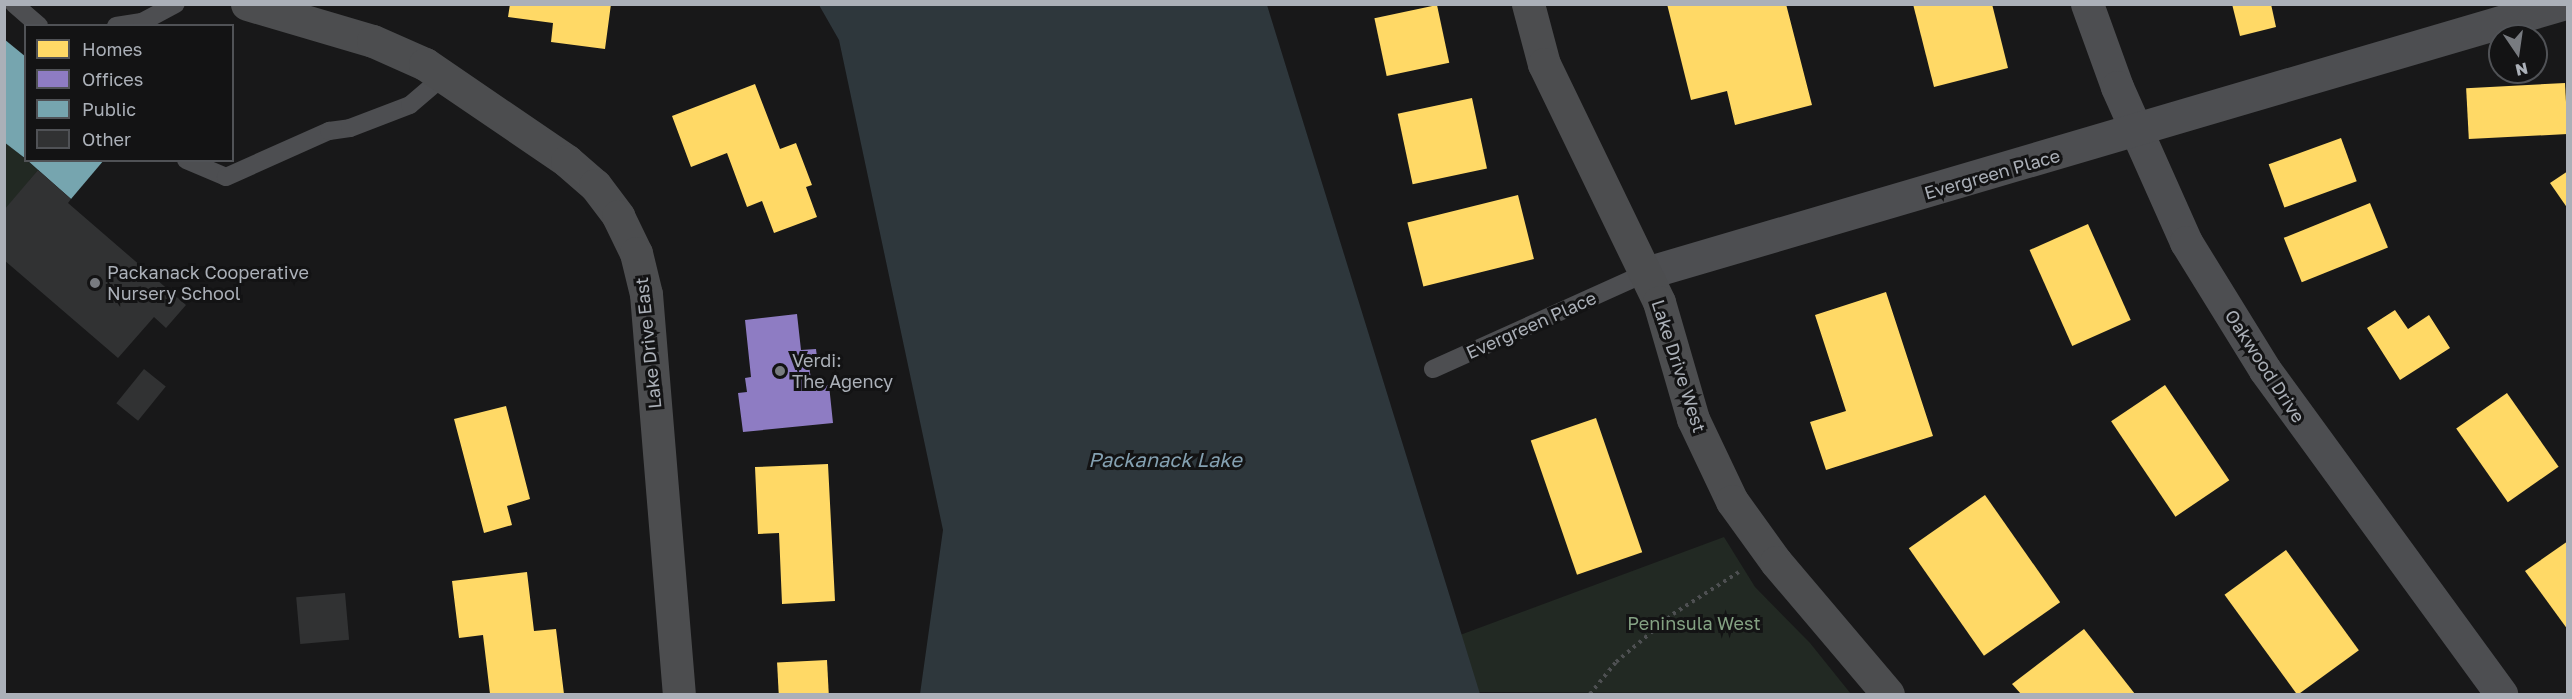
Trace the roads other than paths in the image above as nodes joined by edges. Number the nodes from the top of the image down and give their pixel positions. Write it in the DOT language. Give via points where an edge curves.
graph roads {
  1 [pos="14,4"];
  2 [pos="176,4"];
  3 [pos="247,4"];
  4 [pos="1528,4"];
  5 [pos="2087,4"];
  6 [pos="2562,4"];
  7 [pos="37,24"];
  8 [pos="129,24"];
  9 [pos="444,76"];
  10 [pos="2136,132"];
  11 [pos="191,162"];
  12 [pos="1646,273"];
  13 [pos="1433,369"];
  14 [pos="679,694"];
  15 [pos="1888,694"];
  16 [pos="2501,694"];
  1 -- 7 [label="lane"];
  2 -- 8 [label="lane" via="142,22"];
  3 -- 9 [label="street, Lake Drive East" via="373,40"];
  4 -- 12 [label="street, Lake Drive West" via="1544,64"];
  5 -- 10 [label="street, Oakwood Drive"];
  6 -- 10 [label="street, Evergreen Place"];
  9 -- 11 [label="lane" via="410,105 350,128 329,130 226,177"];
  9 -- 14 [label="street, Lake Drive East" via="567,161 595,185 618,216 636,253 646,294"];
  10 -- 12 [label="street, Evergreen Place"];
  10 -- 16 [label="street, Oakwood Drive" via="2186,242 2265,370"];
  12 -- 13 [label="lane, Evergreen Place"];
  12 -- 15 [label="street, Lake Drive West" via="1659,302 1693,419 1732,501 1769,553"];
}
